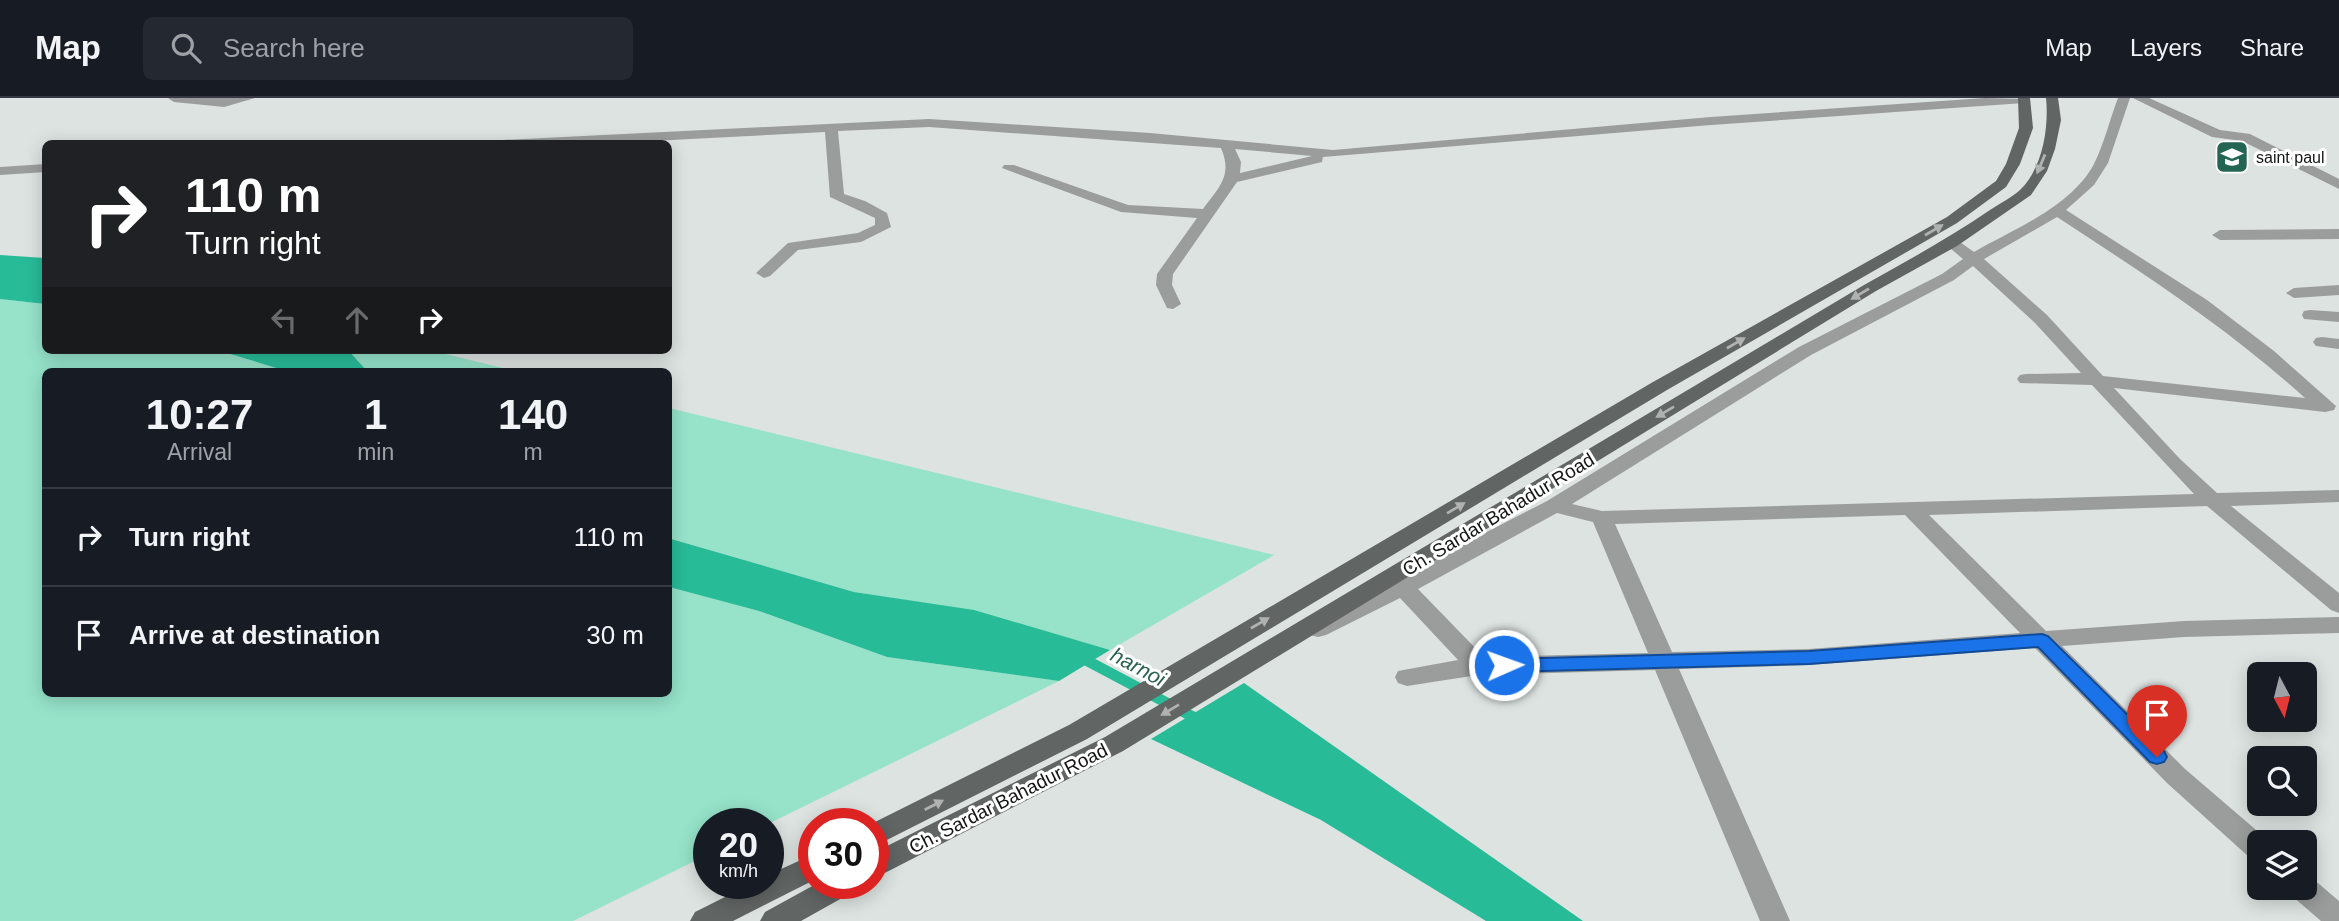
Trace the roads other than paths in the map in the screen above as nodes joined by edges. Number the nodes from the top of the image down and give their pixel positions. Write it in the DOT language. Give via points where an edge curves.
graph roads {
  1 [pos="174,98"];
  2 [pos="249,98"];
  3 [pos="2027,98"];
  4 [pos="2052,98"];
  5 [pos="2124,98"];
  6 [pos="2139,98"];
  7 [pos="831,128"];
  8 [pos="584,140"];
  9 [pos="1226,144"];
  10 [pos="1333,154"];
  11 [pos="42,168"];
  12 [pos="1009,168"];
  13 [pos="0,171"];
  14 [pos="1232,179"];
  15 [pos="2339,185"];
  16 [pos="2057,212"];
  17 [pos="1206,214"];
  18 [pos="2339,234"];
  19 [pos="2220,235"];
  20 [pos="1952,243"];
  21 [pos="1974,258"];
  22 [pos="764,273"];
  23 [pos="2339,290"];
  24 [pos="2294,293"];
  25 [pos="1173,304"];
  26 [pos="2310,315"];
  27 [pos="2339,317"];
  28 [pos="2026,379"];
  29 [pos="2098,382"];
  30 [pos="2332,407"];
  31 [pos="2339,496"];
  32 [pos="2211,499"];
  33 [pos="1554,506"];
  34 [pos="1909,507"];
  35 [pos="1602,518"];
  36 [pos="1403,587"];
  37 [pos="2339,605"];
  38 [pos="2339,625"];
  39 [pos="2042,640"];
  40 [pos="1270,652"];
  41 [pos="1662,661"];
  42 [pos="1478,666"];
  43 [pos="1406,677"];
  44 [pos="889,828"];
  45 [pos="2247,838"];
  46 [pos="889,859"];
  47 [pos="798,874"];
  48 [pos="814,899"];
  49 [pos="2317,900"];
  50 [pos="2339,919"];
  51 [pos="705,921"];
  52 [pos="775,921"];
  53 [pos="1775,921"];
  1 -- 2 [label="street" via="224,103"];
  3 -- 10 [label="street"];
  44 -- 3 [label="main road, Ch. Sardar Bahadur Road, one-way" via="1078,732 1660,386 1952,219 2001,184 2026,128"];
  4 -- 20 [label="main road, Ch. Sardar Bahadur Road, one-way" via="2055,120 2048,149 2026,192"];
  5 -- 16 [label="street" via="2102,163"];
  6 -- 15 [label="street" via="2217,134 2245,137"];
  7 -- 8 [label="street"];
  7 -- 9 [label="street" via="929,123"];
  7 -- 22 [label="street" via="837,197 882,216 883,227 861,237 793,246"];
  9 -- 10 [label="street"];
  9 -- 14 [label="street" via="1234,162"];
  10 -- 14 [label="street"];
  11 -- 13 [label="street"];
  12 -- 17 [label="street" via="1126,209"];
  14 -- 17 [label="street"];
  16 -- 21 [label="street"];
  16 -- 30 [label="street" via="2201,304"];
  17 -- 25 [label="street" via="1165,274 1164,285"];
  18 -- 19 [label="street"];
  20 -- 21 [label="street"];
  20 -- 40 [label="main road, Ch. Sardar Bahadur Road, one-way" via="1858,295"];
  21 -- 29 [label="street" via="2013,289"];
  21 -- 33 [label="street" via="1948,277 1805,351"];
  23 -- 24 [label="street"];
  26 -- 27 [label="street"];
  28 -- 29 [label="street" via="2065,377"];
  29 -- 30 [label="street"];
  29 -- 32 [label="street"];
  31 -- 32 [label="street"];
  32 -- 34 [label="street"];
  32 -- 37 [label="street"];
  33 -- 35 [label="street"];
  33 -- 36 [label="street"];
  34 -- 35 [label="street"];
  34 -- 39 [label="street"];
  35 -- 41 [label="street"];
  36 -- 40 [label="street"];
  36 -- 42 [label="street"];
  38 -- 39 [label="street" via="2184,629"];
  39 -- 41 [label="street" via="1809,657"];
  39 -- 45 [label="street" via="2176,776"];
  40 -- 46 [label="main road, Ch. Sardar Bahadur Road, one-way" via="1114,744"];
  41 -- 42 [label="street"];
  41 -- 53 [label="street"];
  42 -- 43 [label="street"];
  47 -- 51 [label="main road"];
  48 -- 52 [label="main road"];
  49 -- 50 [label="street"];
}
